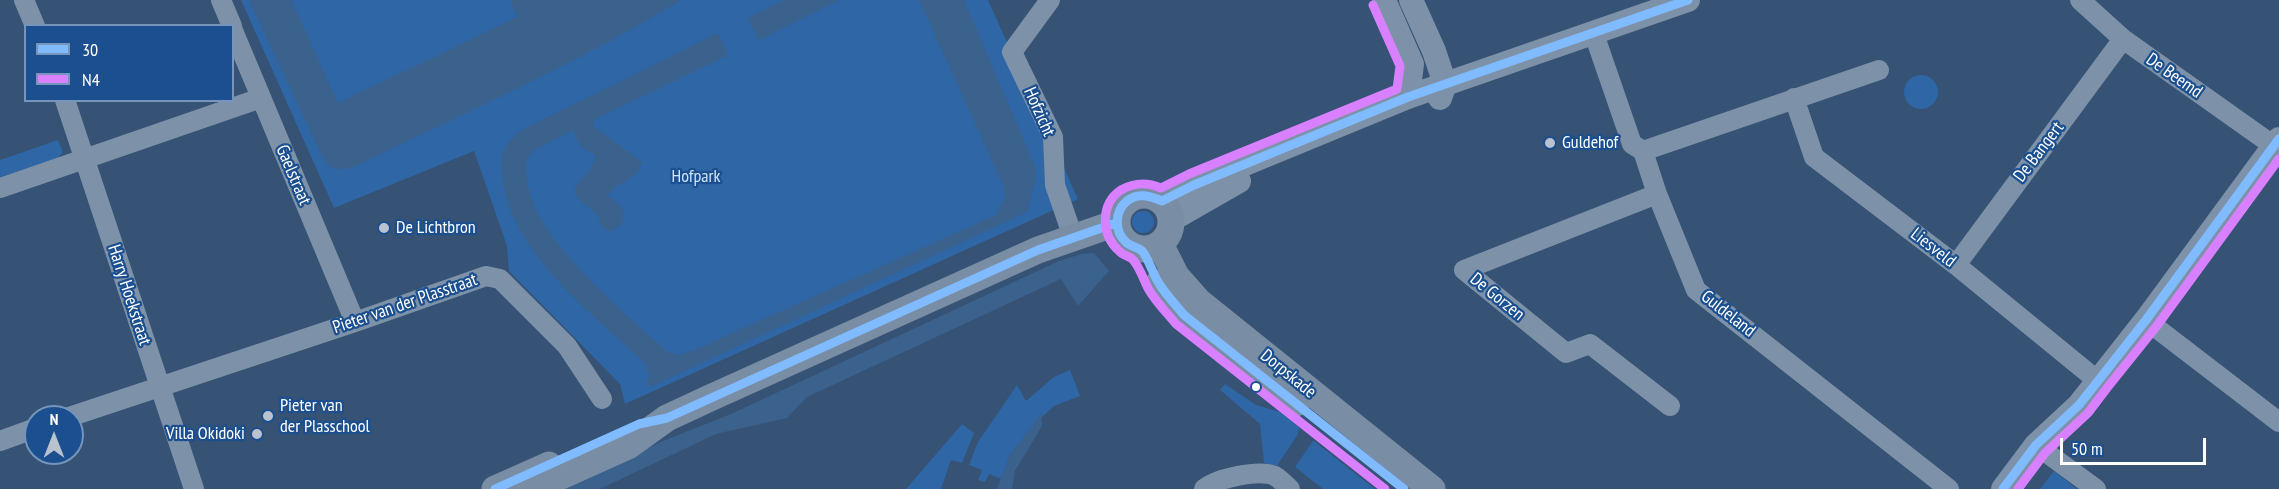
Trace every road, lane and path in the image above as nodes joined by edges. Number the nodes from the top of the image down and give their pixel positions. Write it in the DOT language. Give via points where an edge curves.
graph roads {
  1 [pos="24,0"];
  2 [pos="221,0"];
  3 [pos="1050,0"];
  4 [pos="1384,0"];
  5 [pos="1411,0"];
  6 [pos="1688,0"];
  7 [pos="2080,0"];
  8 [pos="34,24"];
  9 [pos="231,24"];
  10 [pos="1425,31"];
  11 [pos="234,32"];
  12 [pos="1594,34"];
  13 [pos="2123,39"];
  14 [pos="1402,41"];
  15 [pos="1879,70"];
  16 [pos="1445,84"];
  17 [pos="1408,97"];
  18 [pos="261,98"];
  19 [pos="1794,98"];
  20 [pos="66,102"];
  21 [pos="2277,142"];
  22 [pos="1643,151"];
  23 [pos="85,160"];
  24 [pos="0,188"];
  25 [pos="1658,194"];
  26 [pos="1116,223"];
  27 [pos="1159,229"];
  28 [pos="1073,237"];
  29 [pos="1956,265"];
  30 [pos="2146,320"];
  31 [pos="355,322"];
  32 [pos="2098,381"];
  33 [pos="159,387"];
  34 [pos="602,399"];
  35 [pos="1670,406"];
  36 [pos="84,412"];
  37 [pos="667,418"];
  38 [pos="2279,422"];
  39 [pos="24,432"];
  40 [pos="0,441"];
  41 [pos="2037,445"];
  42 [pos="194,489"];
  43 [pos="495,489"];
  44 [pos="532,489"];
  45 [pos="1204,489"];
  46 [pos="1290,489"];
  47 [pos="1404,489"];
  48 [pos="1432,489"];
  49 [pos="1949,489"];
  50 [pos="2002,489"];
  51 [pos="2096,489"];
  1 -- 8 [label="street"];
  2 -- 9 [label="street, Gaelstraat"];
  3 -- 28 [label="street, Hofzicht" via="1012,52 1053,137 1055,185"];
  4 -- 14 [label="street"];
  5 -- 10 [label="street"];
  6 -- 12 [label="street"];
  7 -- 13 [label="street, De Beemd"];
  10 -- 14 [label="street" via="1421,41"];
  10 -- 16 [label="street"];
  11 -- 18 [label="street, Gaelstraat"];
  12 -- 16 [label="street"];
  12 -- 22 [label="street, Guldeland" via="1632,144"];
  13 -- 21 [label="street, De Beemd"];
  13 -- 29 [label="street, De Bangert"];
  14 -- 17 [label="street" via="1412,64"];
  15 -- 19 [label="street"];
  16 -- 17 [label="street"];
  16 -- 27 [label="street" via="1442,98 1229,185"];
  17 -- 27 [label="street" via="1194,185"];
  18 -- 23 [label="street"];
  18 -- 31 [label="street, Gaelstraat"];
  19 -- 22 [label="street"];
  19 -- 29 [label="street, Liesveld" via="1814,157"];
  20 -- 23 [label="street, Harry Hoekstraat"];
  21 -- 30 [label="street"];
  22 -- 25 [label="street, Guldeland"];
  23 -- 24 [label="street"];
  23 -- 33 [label="street, Harry Hoekstraat"];
  25 -- 35 [label="street, De Gorzen" via="1464,270 1566,353 1590,344"];
  25 -- 49 [label="street, Guldeland" via="1696,290"];
  26 -- 27 [label="main road" via="1118,233 1132,247"];
  26 -- 27 [label="main road" via="1120,208 1132,197 1147,195"];
  26 -- 28 [label="main road"];
  27 -- 47 [label="main road, Dorpskade" via="1160,285 1184,315"];
  27 -- 48 [label="main road, Dorpskade" via="1176,276 1198,301"];
  28 -- 37 [label="main road"];
  29 -- 32 [label="street, Liesveld"];
  30 -- 32 [label="street"];
  30 -- 38 [label="street"];
  31 -- 33 [label="street, Pieter van der Plasstraat"];
  31 -- 34 [label="street, Pieter van der Plasstraat" via="494,276 567,346"];
  32 -- 41 [label="street"];
  33 -- 36 [label="street, Pieter van der Plasstraat"];
  33 -- 42 [label="street, Harry Hoekstraat"];
  37 -- 43 [label="main road" via="639,424"];
  37 -- 44 [label="main road" via="628,446"];
  39 -- 40 [label="street"];
  41 -- 50 [label="street"];
  41 -- 51 [label="street"];
  45 -- 46 [label="street" via="1220,479 1255,475 1274,476"];
}
